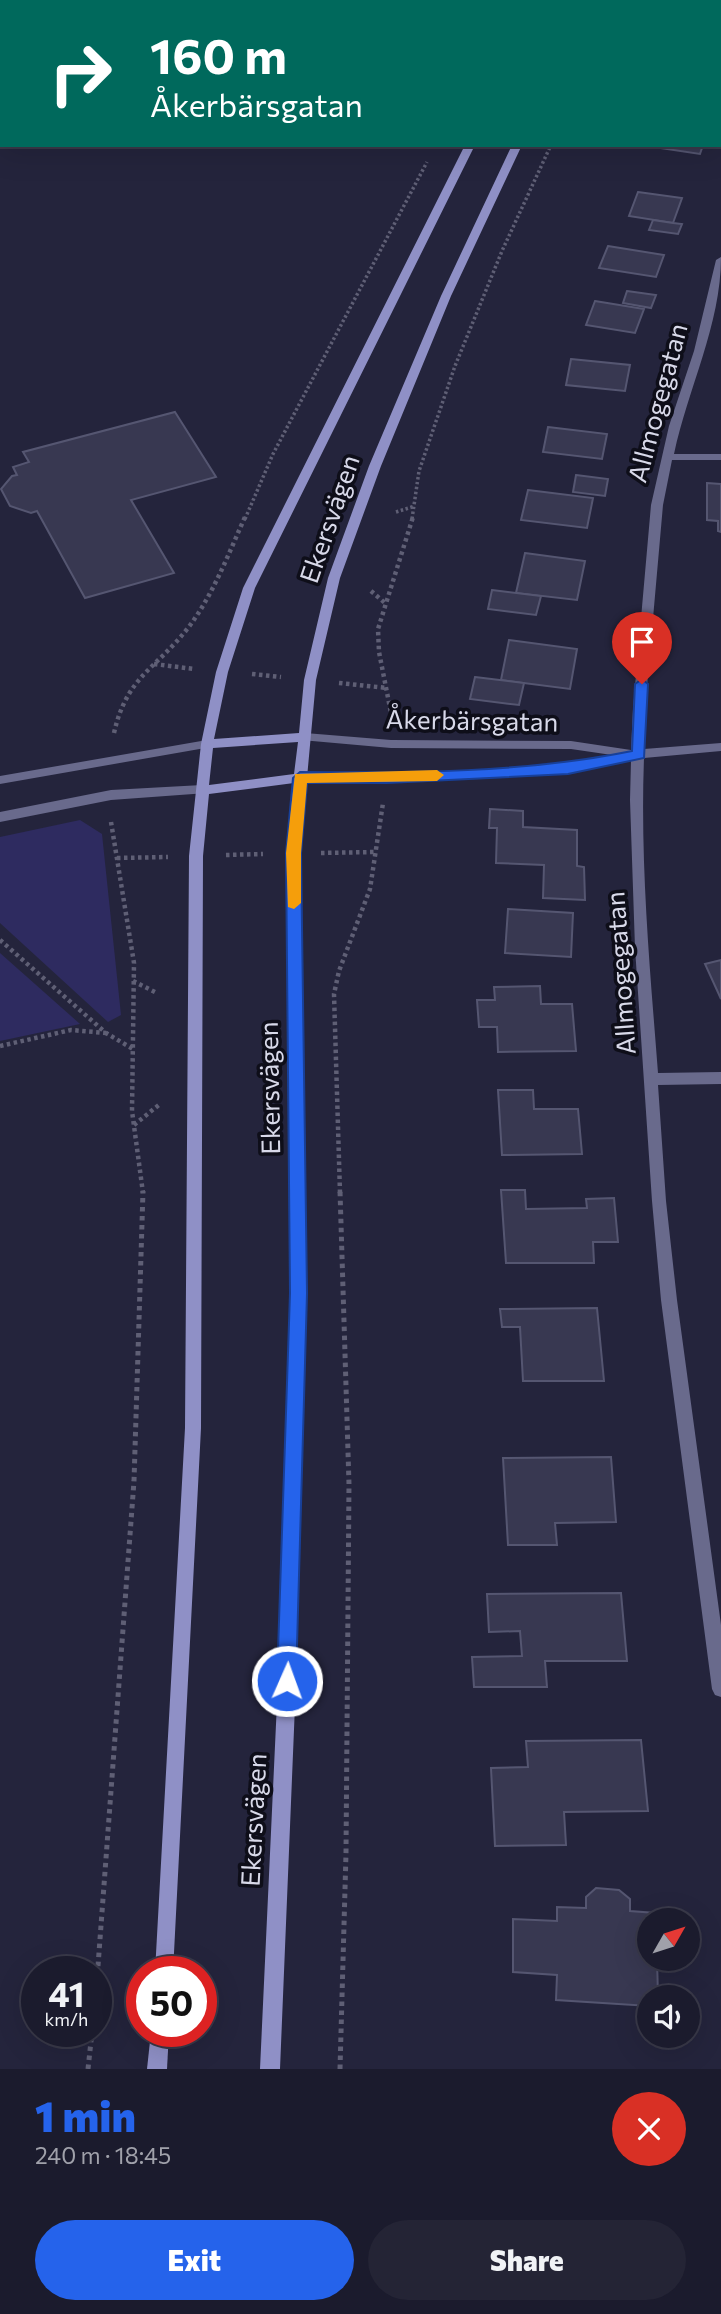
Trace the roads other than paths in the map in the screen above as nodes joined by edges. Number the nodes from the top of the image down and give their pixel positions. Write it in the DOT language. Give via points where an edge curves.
graph roads {
  1 [pos="469,147"];
  2 [pos="516,147"];
  3 [pos="721,260"];
  4 [pos="667,457"];
  5 [pos="721,457"];
  6 [pos="305,737"];
  7 [pos="207,744"];
  8 [pos="721,747"];
  9 [pos="639,754"];
  10 [pos="300,778"];
  11 [pos="0,780"];
  12 [pos="202,790"];
  13 [pos="0,817"];
  14 [pos="721,1078"];
  15 [pos="653,1079"];
  16 [pos="721,1689"];
  17 [pos="165,1956"];
  18 [pos="159,2047"];
  19 [pos="157,2069"];
  20 [pos="270,2069"];
  1 -- 7 [label="main road, Ekersvägen" via="265,553 239,615"];
  2 -- 6 [label="main road, Ekersvägen" via="446,296 334,579 310,680"];
  3 -- 4 [label="street, Allmogegatan"];
  4 -- 5 [label="street"];
  4 -- 9 [label="street, Allmogegatan" via="657,505"];
  6 -- 7 [label="main road"];
  6 -- 9 [label="street, Åkerbärsgatan" via="391,744 571,745"];
  6 -- 10 [label="main road, Ekersvägen"];
  7 -- 11 [label="street"];
  7 -- 12 [label="main road, Ekersvägen"];
  8 -- 9 [label="street, Åkerbärsgatan"];
  9 -- 10 [label="street, Åkerbärsgatan" via="568,769"];
  9 -- 15 [label="street, Allmogegatan" via="636,800 642,948"];
  10 -- 12 [label="main road"];
  10 -- 20 [label="main road, Ekersvägen" via="293,853 299,1293"];
  12 -- 13 [label="street" via="111,795"];
  12 -- 17 [label="main road, Ekersvägen" via="196,856 194,1428"];
  14 -- 15 [label="street"];
  15 -- 16 [label="street, Allmogegatan" via="669,1300"];
  18 -- 19 [label="main road"];
}
